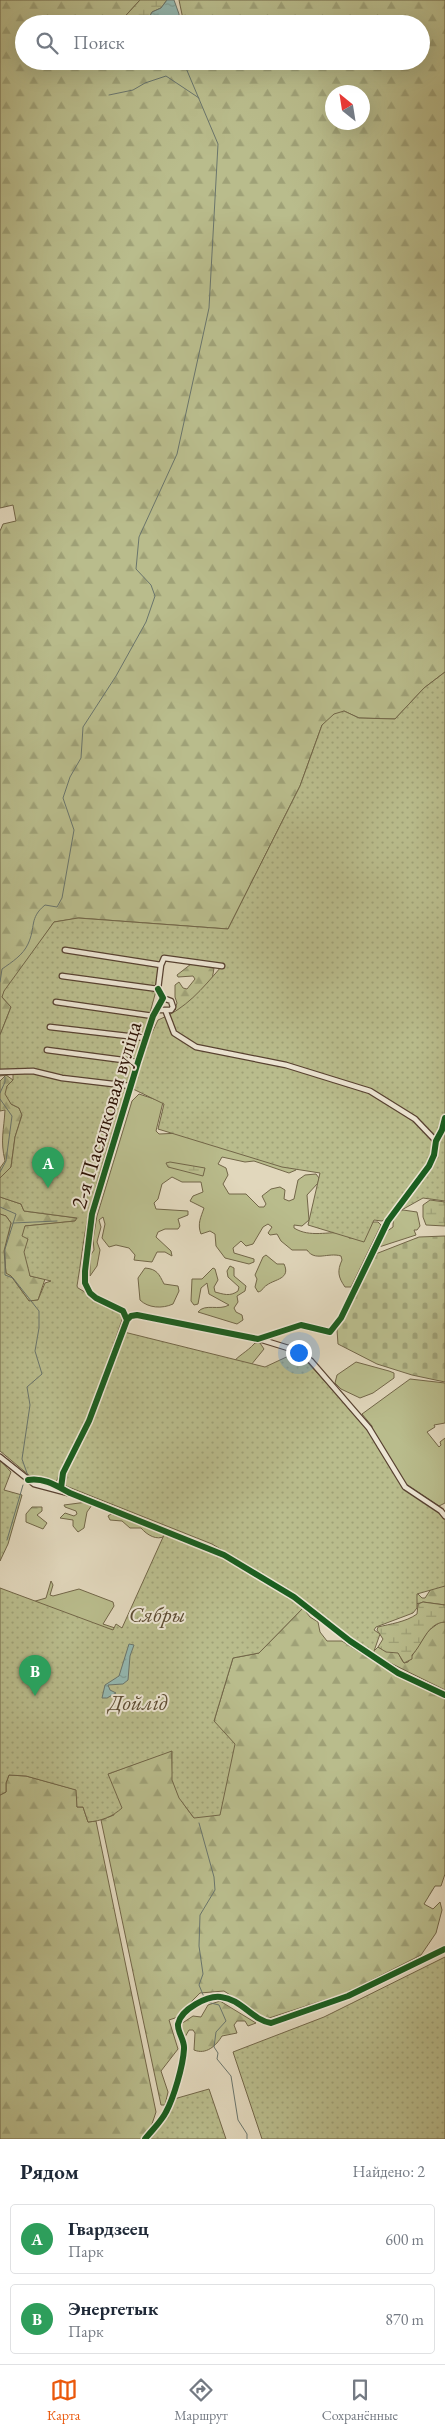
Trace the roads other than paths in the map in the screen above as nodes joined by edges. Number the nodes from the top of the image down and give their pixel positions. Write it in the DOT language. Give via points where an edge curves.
graph roads {
  1 [pos="64,950"];
  2 [pos="160,965"];
  3 [pos="222,966"];
  4 [pos="62,976"];
  5 [pos="158,989"];
  6 [pos="162,998"];
  7 [pos="56,1002"];
  8 [pos="157,1010"];
  9 [pos="166,1012"];
  10 [pos="153,1016"];
  11 [pos="50,1026"];
  12 [pos="145,1038"];
  13 [pos="47,1050"];
  14 [pos="138,1062"];
  15 [pos="0,1072"];
  16 [pos="130,1086"];
  17 [pos="445,1118"];
  18 [pos="436,1141"];
  19 [pos="123,1311"];
  20 [pos="137,1315"];
  21 [pos="127,1320"];
  22 [pos="258,1339"];
  23 [pos="0,1457"];
  24 [pos="60,1490"];
  25 [pos="445,1516"];
  26 [pos="445,1695"];
  27 [pos="445,1949"];
  28 [pos="145,2139"];
  1 -- 2 [label="street"];
  2 -- 3 [label="street" via="164,958"];
  2 -- 5 [label="street"];
  4 -- 5 [label="street"];
  5 -- 6 [label="street, 2-я Пасялковая вуліца"];
  6 -- 8 [label="street, 2-я Пасялковая вуліца"];
  6 -- 9 [label="street" via="172,1004 171,1010"];
  7 -- 10 [label="street"];
  8 -- 9 [label="street"];
  8 -- 10 [label="street, 2-я Пасялковая вуліца"];
  9 -- 18 [label="street" via="174,1033 196,1047 286,1064 370,1091 415,1119"];
  10 -- 12 [label="street, 2-я Пасялковая вуліца"];
  11 -- 12 [label="street"];
  12 -- 14 [label="street, 2-я Пасялковая вуліца"];
  13 -- 14 [label="street"];
  14 -- 16 [label="street, 2-я Пасялковая вуліца"];
  15 -- 16 [label="street" via="33,1072"];
  16 -- 19 [label="street, 2-я Пасялковая вуліца" via="92,1214 85,1281 96,1298"];
  17 -- 18 [label="street"];
  18 -- 22 [label="street" via="429,1166 388,1221 335,1328 330,1332 301,1325"];
  19 -- 20 [label="street, 2-я Пасялковая вуліца"];
  19 -- 21 [label="street"];
  20 -- 21 [label="street"];
  20 -- 22 [label="street, 2-я Пасялковая вуліца"];
  21 -- 24 [label="street" via="92,1415 63,1472"];
  22 -- 25 [label="street, 2-я Пасялковая вуліца" via="298,1351 311,1362 369,1428 405,1487"];
  23 -- 24 [label="street" via="28,1480 35,1478"];
  24 -- 26 [label="street" via="224,1555 294,1597 350,1641 398,1672"];
  27 -- 28 [label="street" via="348,1996 271,2023 220,1996 194,2006 182,2015 178,2024 184,2050 166,2112"];
}
